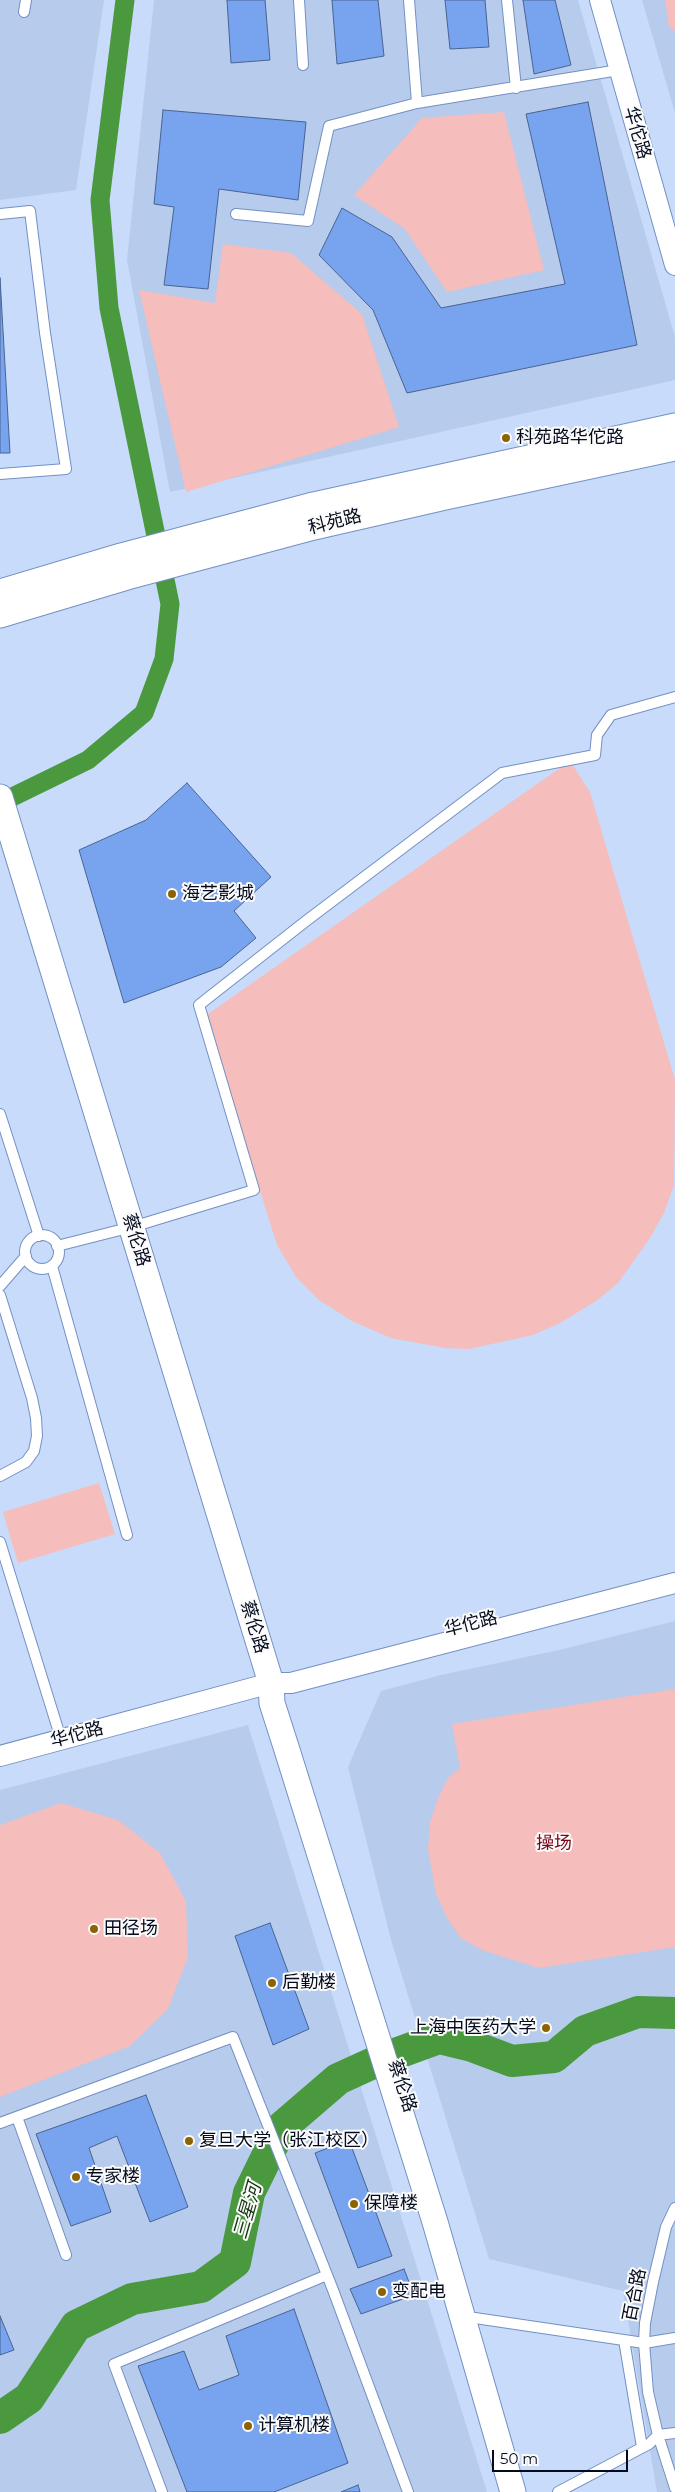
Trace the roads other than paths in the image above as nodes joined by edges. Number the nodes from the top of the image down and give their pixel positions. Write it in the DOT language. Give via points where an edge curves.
graph roads {
  1 [pos="26,0"];
  2 [pos="299,0"];
  3 [pos="409,0"];
  4 [pos="507,0"];
  5 [pos="600,0"];
  6 [pos="612,0"];
  7 [pos="24,12"];
  8 [pos="303,65"];
  9 [pos="619,70"];
  10 [pos="516,88"];
  11 [pos="417,103"];
  12 [pos="0,214"];
  13 [pos="236,214"];
  14 [pos="675,219"];
  15 [pos="675,265"];
  16 [pos="675,426"];
  17 [pos="675,448"];
  18 [pos="0,474"];
  19 [pos="212,542"];
  20 [pos="124,566"];
  21 [pos="0,592"];
  22 [pos="0,615"];
  23 [pos="675,698"];
  24 [pos="0,797"];
  25 [pos="0,1114"];
  26 [pos="132,1227"];
  27 [pos="39,1236"];
  28 [pos="58,1246"];
  29 [pos="26,1256"];
  30 [pos="52,1266"];
  31 [pos="0,1286"];
  32 [pos="0,1295"];
  33 [pos="0,1476"];
  34 [pos="127,1535"];
  35 [pos="0,1542"];
  36 [pos="675,1572"];
  37 [pos="675,1583"];
  38 [pos="271,1683"];
  39 [pos="61,1739"];
  40 [pos="0,1756"];
  41 [pos="398,2089"];
  42 [pos="17,2117"];
  43 [pos="0,2123"];
  44 [pos="675,2208"];
  45 [pos="66,2255"];
  46 [pos="327,2275"];
  47 [pos="475,2318"];
  48 [pos="675,2338"];
  49 [pos="628,2341"];
  50 [pos="644,2343"];
  51 [pos="675,2433"];
  52 [pos="658,2435"];
  53 [pos="645,2445"];
  54 [pos="675,2488"];
  55 [pos="162,2492"];
  56 [pos="408,2492"];
  57 [pos="513,2492"];
  58 [pos="528,2492"];
  59 [pos="558,2492"];
  1 -- 7 [label="lane"];
  2 -- 8 [label="lane"];
  3 -- 11 [label="lane"];
  4 -- 10 [label="lane"];
  5 -- 9 [label="street, 华佗路"];
  6 -- 14 [label="street, 华佗路"];
  9 -- 10 [label="lane"];
  9 -- 15 [label="street, 华佗路"];
  10 -- 11 [label="lane"];
  11 -- 13 [label="lane" via="330,126 308,221"];
  12 -- 18 [label="lane" via="30,211 66,469"];
  16 -- 19 [label="street, 科苑路" via="374,490"];
  17 -- 19 [label="street, 科苑路" via="379,512"];
  19 -- 20 [label="street, 科苑路"];
  20 -- 21 [label="street, 科苑路"];
  20 -- 22 [label="street, 科苑路"];
  23 -- 26 [label="lane" via="611,715 597,735 595,755 502,772 199,1005 254,1190"];
  24 -- 26 [label="street, 蔡伦路"];
  25 -- 27 [label="lane"];
  26 -- 28 [label="lane"];
  26 -- 38 [label="street, 蔡伦路"];
  27 -- 28 [label="lane" via="50,1238"];
  27 -- 29 [label="lane" via="27,1245"];
  28 -- 30 [label="lane" via="58,1257"];
  29 -- 30 [label="lane" via="36,1268"];
  29 -- 31 [label="lane"];
  30 -- 34 [label="lane"];
  32 -- 33 [label="lane" via="32,1398 37,1436 34,1451 26,1462"];
  35 -- 39 [label="lane"];
  36 -- 38 [label="street, 华佗路" via="329,1660 287,1672"];
  37 -- 38 [label="street, 华佗路" via="291,1683"];
  38 -- 39 [label="street, 华佗路"];
  38 -- 41 [label="street, 蔡伦路" via="272,1702 284,1742"];
  39 -- 40 [label="street, 华佗路"];
  41 -- 47 [label="street, 蔡伦路"];
  41 -- 57 [label="street, 蔡伦路"];
  42 -- 43 [label="lane"];
  42 -- 45 [label="lane"];
  42 -- 46 [label="lane" via="233,2037"];
  44 -- 50 [label="lane, 百合路" via="666,2227 653,2282"];
  46 -- 55 [label="lane" via="114,2364"];
  46 -- 56 [label="lane"];
  47 -- 49 [label="lane"];
  47 -- 58 [label="street, 蔡伦路"];
  48 -- 50 [label="lane"];
  49 -- 50 [label="lane"];
  49 -- 53 [label="lane"];
  50 -- 52 [label="lane, 百合路" via="648,2392"];
  51 -- 52 [label="lane"];
  52 -- 53 [label="lane"];
  52 -- 54 [label="lane, 百合路"];
  53 -- 59 [label="lane"];
}
